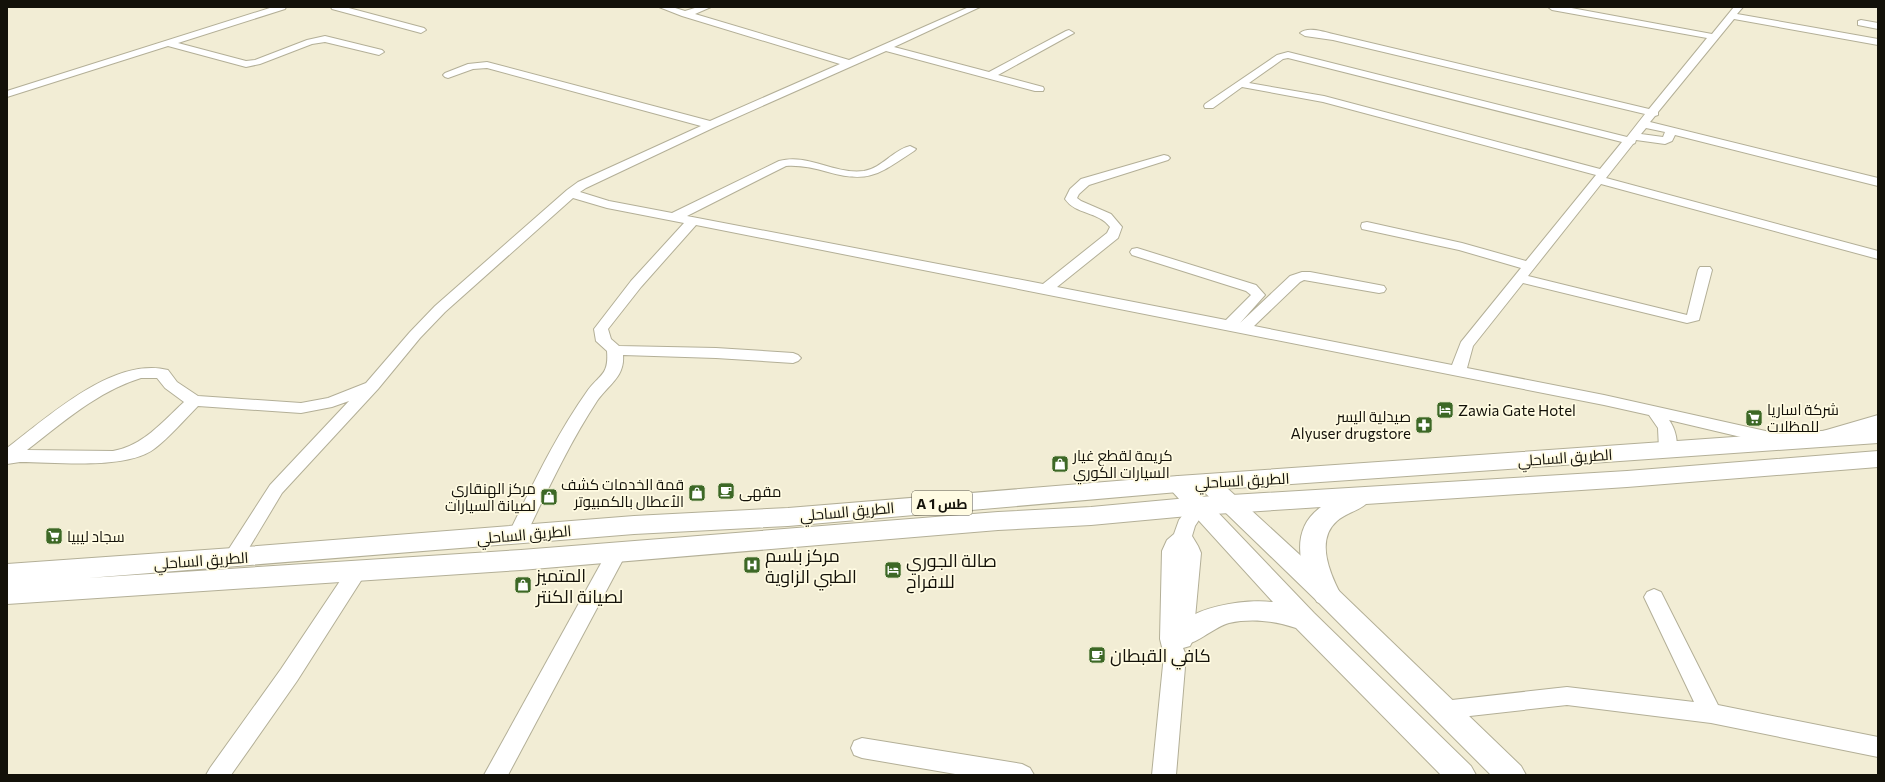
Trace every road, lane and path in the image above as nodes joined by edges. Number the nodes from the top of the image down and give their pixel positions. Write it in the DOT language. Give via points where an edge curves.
graph roads {
  1 [pos="282,7"];
  2 [pos="335,7"];
  3 [pos="663,7"];
  4 [pos="707,7"];
  5 [pos="976,7"];
  6 [pos="1552,7"];
  7 [pos="1736,11"];
  8 [pos="685,14"];
  9 [pos="1861,23"];
  10 [pos="1878,26"];
  11 [pos="421,30"];
  12 [pos="1069,33"];
  13 [pos="1305,33"];
  14 [pos="1714,37"];
  15 [pos="1878,42"];
  16 [pos="168,43"];
  17 [pos="883,47"];
  18 [pos="379,52"];
  19 [pos="848,63"];
  20 [pos="448,75"];
  21 [pos="991,75"];
  22 [pos="1240,84"];
  23 [pos="1040,89"];
  24 [pos="7,94"];
  25 [pos="1209,106"];
  26 [pos="1654,113"];
  27 [pos="1644,124"];
  28 [pos="710,125"];
  29 [pos="1671,131"];
  30 [pos="1633,138"];
  31 [pos="910,149"];
  32 [pos="1164,158"];
  33 [pos="1601,177"];
  34 [pos="1863,179"];
  35 [pos="1878,182"];
  36 [pos="1878,189"];
  37 [pos="571,194"];
  38 [pos="674,217"];
  39 [pos="692,221"];
  40 [pos="1367,226"];
  41 [pos="1137,252"];
  42 [pos="1878,255"];
  43 [pos="1530,266"];
  44 [pos="1705,270"];
  45 [pos="1520,278"];
  46 [pos="1379,289"];
  47 [pos="1046,290"];
  48 [pos="1236,327"];
  49 [pos="615,350"];
  50 [pos="793,358"];
  51 [pos="1458,372"];
  52 [pos="372,386"];
  53 [pos="194,401"];
  54 [pos="1655,412"];
  55 [pos="1878,422"];
  56 [pos="1878,435"];
  57 [pos="1816,440"];
  58 [pos="1782,441"];
  59 [pos="1668,449"];
  60 [pos="7,457"];
  61 [pos="1878,459"];
  62 [pos="1207,482"];
  63 [pos="1178,484"];
  64 [pos="1366,496"];
  65 [pos="1231,505"];
  66 [pos="1199,506"];
  67 [pos="517,535"];
  68 [pos="617,552"];
  69 [pos="233,558"];
  70 [pos="357,572"];
  71 [pos="7,574"];
  72 [pos="7,594"];
  73 [pos="1327,595"];
  74 [pos="1654,597"];
  75 [pos="1305,620"];
  76 [pos="1180,645"];
  77 [pos="1443,710"];
  78 [pos="1711,713"];
  79 [pos="1878,747"];
  80 [pos="862,748"];
  81 [pos="218,775"];
  82 [pos="496,775"];
  83 [pos="1022,775"];
  84 [pos="1164,775"];
  85 [pos="1461,775"];
  86 [pos="1511,775"];
  1 -- 16 [label="street"];
  2 -- 11 [label="street"];
  3 -- 8 [label="street"];
  4 -- 8 [label="street"];
  5 -- 17 [label="street"];
  6 -- 14 [label="street"];
  7 -- 14 [label="street"];
  7 -- 15 [label="street"];
  8 -- 19 [label="street"];
  9 -- 10 [label="street"];
  12 -- 21 [label="street"];
  13 -- 26 [label="street" via="1334,37"];
  14 -- 26 [label="street"];
  16 -- 18 [label="street" via="246,64 319,40 331,40"];
  16 -- 24 [label="street"];
  17 -- 19 [label="street"];
  17 -- 21 [label="street"];
  19 -- 28 [label="street"];
  20 -- 28 [label="street" via="471,66 487,64"];
  21 -- 23 [label="street"];
  22 -- 25 [label="street"];
  22 -- 30 [label="street" via="1280,57 1288,55"];
  22 -- 33 [label="street" via="1324,99"];
  26 -- 27 [label="street"];
  27 -- 29 [label="street"];
  27 -- 30 [label="street"];
  28 -- 37 [label="street" via="582,185"];
  29 -- 30 [label="street" via="1665,141"];
  29 -- 34 [label="street"];
  30 -- 33 [label="street"];
  31 -- 38 [label="street" via="878,169 863,174 800,162 783,162"];
  32 -- 47 [label="street" via="1138,168 1085,182 1074,192 1071,199 1076,206 1105,214 1116,226 1113,235"];
  33 -- 42 [label="street"];
  33 -- 43 [label="street"];
  34 -- 35 [label="street"];
  34 -- 36 [label="street"];
  37 -- 38 [label="street"];
  37 -- 52 [label="street" via="440,309"];
  38 -- 39 [label="street"];
  39 -- 47 [label="street"];
  39 -- 49 [label="street" via="636,284 602,329 604,341"];
  40 -- 43 [label="street" via="1462,247"];
  41 -- 48 [label="street" via="1256,291 1257,297"];
  43 -- 45 [label="street"];
  44 -- 45 [label="street" via="1694,317 1687,319"];
  45 -- 51 [label="street" via="1466,345"];
  46 -- 48 [label="street" via="1302,276"];
  47 -- 48 [label="street"];
  48 -- 51 [label="street"];
  49 -- 50 [label="street"];
  49 -- 67 [label="street" via="616,364 613,371 578,416"];
  51 -- 54 [label="street"];
  52 -- 53 [label="street" via="332,402 302,408"];
  52 -- 69 [label="street" via="276,489"];
  53 -- 60 [label="street" via="148,445 131,454 113,457"];
  53 -- 60 [label="street" via="171,385 162,373 140,373 95,392"];
  54 -- 58 [label="street"];
  54 -- 59 [label="street" via="1666,428"];
  55 -- 57 [label="main road"];
  56 -- 57 [label="highway, الطريق الساحلي / A 1 طس"];
  57 -- 58 [label="highway, الطريق الساحلي / A 1 طس"];
  58 -- 59 [label="highway, الطريق الساحلي / A 1 طس"];
  59 -- 62 [label="highway, الطريق الساحلي / A 1 طس"];
  61 -- 64 [label="highway, الطريق الساحلي / A 1 طس"];
  62 -- 63 [label="highway, الطريق الساحلي / A 1 طس"];
  62 -- 65 [label="main road"];
  63 -- 66 [label="main road"];
  63 -- 67 [label="highway, الطريق الساحلي / A 1 طس" via="788,517 634,525"];
  64 -- 65 [label="highway, الطريق الساحلي / A 1 طس"];
  64 -- 73 [label="highway" via="1335,509 1324,519 1316,532 1312,546 1313,562"];
  65 -- 66 [label="highway, الطريق الساحلي / A 1 طس"];
  65 -- 73 [label="main road"];
  66 -- 68 [label="highway, الطريق الساحلي / A 1 طس"];
  66 -- 75 [label="main road"];
  66 -- 76 [label="street" via="1186,525 1182,537 1191,554"];
  67 -- 69 [label="highway, الطريق الساحلي / A 1 طس"];
  68 -- 70 [label="highway, الطريق الساحلي / A 1 طس"];
  68 -- 82 [label="street"];
  69 -- 71 [label="highway, الطريق الساحلي / A 1 طس"];
  70 -- 72 [label="highway, الطريق الساحلي / A 1 طس"];
  70 -- 81 [label="street" via="320,624 289,675"];
  73 -- 77 [label="main road"];
  74 -- 78 [label="street"];
  75 -- 76 [label="main road" via="1266,610 1241,611 1213,617 1198,624"];
  75 -- 85 [label="main road"];
  76 -- 84 [label="street"];
  77 -- 78 [label="street" via="1567,696"];
  77 -- 86 [label="main road"];
  78 -- 79 [label="street"];
  80 -- 83 [label="street"];
}
